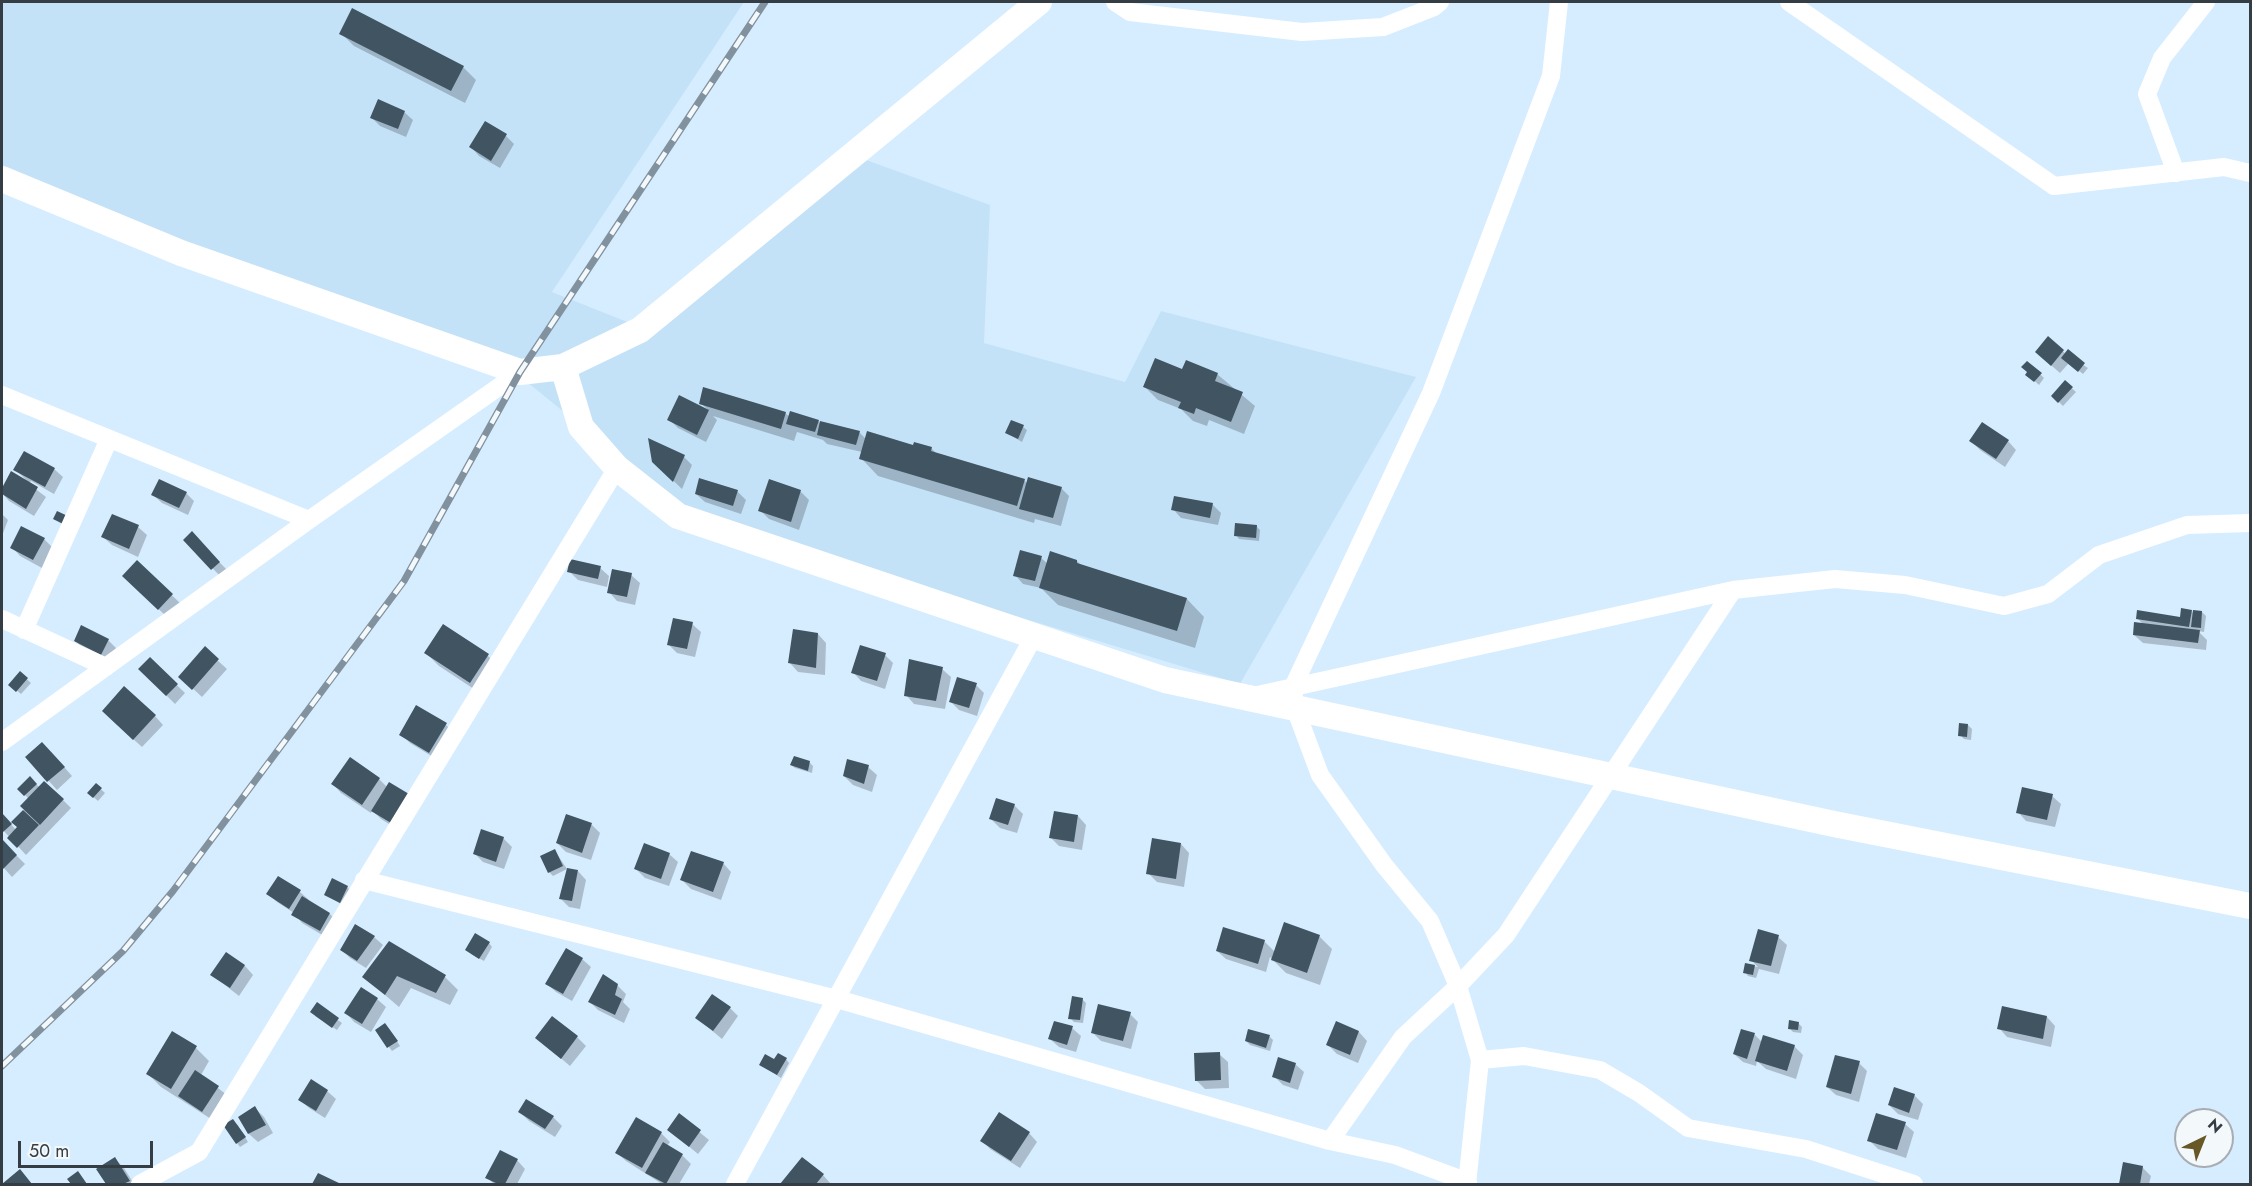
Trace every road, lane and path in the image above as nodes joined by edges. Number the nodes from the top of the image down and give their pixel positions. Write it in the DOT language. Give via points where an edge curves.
graph roads {
  1 [pos="1039,2"];
  2 [pos="1115,2"];
  3 [pos="1440,2"];
  4 [pos="1559,2"];
  5 [pos="1788,2"];
  6 [pos="2206,2"];
  7 [pos="2176,173"];
  8 [pos="2250,173"];
  9 [pos="2,179"];
  10 [pos="563,367"];
  11 [pos="520,372"];
  12 [pos="2,395"];
  13 [pos="109,439"];
  14 [pos="617,468"];
  15 [pos="309,520"];
  16 [pos="2250,523"];
  17 [pos="1732,590"];
  18 [pos="2,619"];
  19 [pos="24,630"];
  20 [pos="1035,636"];
  21 [pos="106,667"];
  22 [pos="1294,697"];
  23 [pos="2,742"];
  24 [pos="1611,776"];
  25 [pos="364,880"];
  26 [pos="2250,906"];
  27 [pos="1458,986"];
  28 [pos="837,999"];
  29 [pos="1479,1060"];
  30 [pos="1330,1141"];
  31 [pos="1468,1183"];
  32 [pos="140,1185"];
  33 [pos="735,1185"];
  34 [pos="1914,1185"];
  1 -- 10 [label="main road" via="640,330"];
  2 -- 3 [label="street" via="1130,12 1302,32 1383,27"];
  4 -- 22 [label="street" via="1551,76 1431,393"];
  5 -- 7 [label="street" via="2054,186"];
  6 -- 7 [label="street" via="2162,58 2147,94"];
  7 -- 8 [label="street" via="2224,167"];
  9 -- 11 [label="main road" via="181,253"];
  10 -- 11 [label="main road"];
  10 -- 14 [label="main road" via="581,427"];
  11 -- 15 [label="street"];
  12 -- 13 [label="street"];
  13 -- 15 [label="street"];
  13 -- 19 [label="street"];
  14 -- 20 [label="main road" via="678,516"];
  14 -- 25 [label="street"];
  15 -- 21 [label="street"];
  16 -- 17 [label="street" via="2187,525 2099,555 2048,594 2004,606 1905,585 1835,579"];
  17 -- 22 [label="street"];
  17 -- 24 [label="street"];
  18 -- 19 [label="street"];
  19 -- 21 [label="street"];
  20 -- 22 [label="main road" via="1165,680 1245,697"];
  20 -- 28 [label="street"];
  21 -- 23 [label="street"];
  22 -- 24 [label="main road"];
  22 -- 27 [label="street" via="1320,775 1384,866 1430,921"];
  24 -- 26 [label="main road"];
  24 -- 27 [label="street" via="1506,935"];
  25 -- 28 [label="street"];
  25 -- 32 [label="street" via="199,1152"];
  27 -- 29 [label="street"];
  27 -- 30 [label="street" via="1404,1037"];
  28 -- 30 [label="street"];
  28 -- 33 [label="street"];
  29 -- 31 [label="street"];
  29 -- 34 [label="street" via="1524,1056 1600,1070 1688,1128 1806,1149"];
  30 -- 31 [label="street" via="1395,1155"];
}
